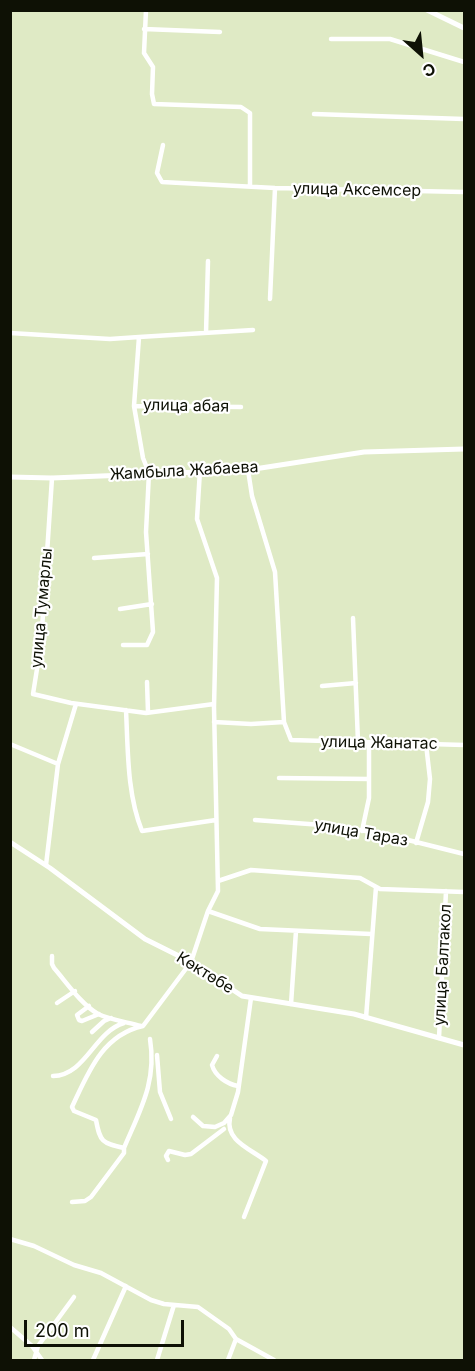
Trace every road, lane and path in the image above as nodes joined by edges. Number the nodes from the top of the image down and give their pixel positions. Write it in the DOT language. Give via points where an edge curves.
graph roads {
  1 [pos="146,10"];
  2 [pos="427,10"];
  3 [pos="465,27"];
  4 [pos="144,29"];
  5 [pos="220,32"];
  6 [pos="331,39"];
  7 [pos="465,62"];
  8 [pos="314,114"];
  9 [pos="465,119"];
  10 [pos="164,145"];
  11 [pos="250,185"];
  12 [pos="275,188"];
  13 [pos="465,192"];
  14 [pos="208,261"];
  15 [pos="270,299"];
  16 [pos="253,330"];
  17 [pos="10,333"];
  18 [pos="206,333"];
  19 [pos="139,337"];
  20 [pos="134,406"];
  21 [pos="241,407"];
  22 [pos="465,449"];
  23 [pos="200,470"];
  24 [pos="248,470"];
  25 [pos="149,473"];
  26 [pos="10,477"];
  27 [pos="52,478"];
  28 [pos="148,554"];
  29 [pos="94,558"];
  30 [pos="152,604"];
  31 [pos="120,609"];
  32 [pos="353,618"];
  33 [pos="123,645"];
  34 [pos="147,682"];
  35 [pos="356,683"];
  36 [pos="322,686"];
  37 [pos="76,704"];
  38 [pos="214,704"];
  39 [pos="126,710"];
  40 [pos="148,712"];
  41 [pos="214,722"];
  42 [pos="284,722"];
  43 [pos="358,742"];
  44 [pos="369,743"];
  45 [pos="10,744"];
  46 [pos="426,744"];
  47 [pos="465,745"];
  48 [pos="58,764"];
  49 [pos="279,778"];
  50 [pos="369,779"];
  51 [pos="216,820"];
  52 [pos="255,820"];
  53 [pos="362,831"];
  54 [pos="10,842"];
  55 [pos="416,843"];
  56 [pos="465,854"];
  57 [pos="46,865"];
  58 [pos="218,881"];
  59 [pos="376,887"];
  60 [pos="446,891"];
  61 [pos="465,892"];
  62 [pos="208,911"];
  63 [pos="296,931"];
  64 [pos="371,934"];
  65 [pos="52,956"];
  66 [pos="190,962"];
  67 [pos="75,991"];
  68 [pos="251,998"];
  69 [pos="57,1003"];
  70 [pos="291,1004"];
  71 [pos="89,1006"];
  72 [pos="99,1014"];
  73 [pos="111,1018"];
  74 [pos="366,1019"];
  75 [pos="126,1022"];
  76 [pos="143,1026"];
  77 [pos="92,1032"];
  78 [pos="439,1038"];
  79 [pos="150,1039"];
  80 [pos="465,1045"];
  81 [pos="157,1055"];
  82 [pos="217,1056"];
  83 [pos="53,1076"];
  84 [pos="238,1086"];
  85 [pos="231,1115"];
  86 [pos="193,1117"];
  87 [pos="171,1119"];
  88 [pos="224,1129"];
  89 [pos="124,1148"];
  90 [pos="168,1160"];
  91 [pos="72,1203"];
  92 [pos="244,1217"];
  93 [pos="10,1239"];
  94 [pos="126,1286"];
  95 [pos="74,1297"];
  96 [pos="174,1305"];
  97 [pos="10,1327"];
  98 [pos="236,1339"];
  99 [pos="36,1353"];
  100 [pos="34,1360"];
  101 [pos="42,1360"];
  102 [pos="93,1360"];
  103 [pos="157,1360"];
  104 [pos="228,1360"];
  105 [pos="274,1360"];
  1 -- 4 [label="street"];
  2 -- 3 [label="street"];
  4 -- 5 [label="street"];
  4 -- 11 [label="street" via="144,53 153,67 154,104 241,106 250,113"];
  6 -- 7 [label="street" via="390,39"];
  8 -- 9 [label="street"];
  10 -- 11 [label="street, улица Аксемсер" via="158,173 162,182"];
  11 -- 12 [label="street, улица Аксемсер"];
  12 -- 13 [label="street, улица Аксемсер"];
  12 -- 15 [label="street"];
  14 -- 18 [label="street"];
  16 -- 18 [label="street"];
  17 -- 19 [label="street"];
  18 -- 19 [label="street"];
  19 -- 20 [label="street, улица абая"];
  20 -- 21 [label="street, улица абая"];
  20 -- 25 [label="street"];
  22 -- 24 [label="street, Жамбыла Жабаева" via="364,452"];
  23 -- 24 [label="street, Жамбыла Жабаева"];
  23 -- 25 [label="street, Жамбыла Жабаева"];
  23 -- 38 [label="street" via="197,519 217,579"];
  24 -- 42 [label="street" via="275,572"];
  25 -- 27 [label="street, Жамбыла Жабаева"];
  25 -- 28 [label="street"];
  26 -- 27 [label="street, Жамбыла Жабаева"];
  27 -- 37 [label="street, улица Тумарлы" via="41,644 33,694"];
  28 -- 29 [label="street"];
  28 -- 30 [label="street"];
  30 -- 31 [label="street"];
  30 -- 33 [label="street" via="153,632 147,645"];
  32 -- 35 [label="street"];
  34 -- 40 [label="street"];
  35 -- 36 [label="street"];
  35 -- 43 [label="street"];
  37 -- 39 [label="street, улица Тумарлы"];
  37 -- 48 [label="street"];
  38 -- 40 [label="street, улица Тумарлы"];
  38 -- 41 [label="street"];
  39 -- 40 [label="street, улица Тумарлы"];
  39 -- 51 [label="street" via="129,768 142,831"];
  41 -- 42 [label="street"];
  41 -- 51 [label="street"];
  42 -- 43 [label="street, улица Жанатас" via="294,741"];
  43 -- 44 [label="street, улица Жанатас"];
  44 -- 46 [label="street, улица Жанатас"];
  44 -- 50 [label="street"];
  45 -- 48 [label="street"];
  46 -- 47 [label="street, улица Жанатас"];
  46 -- 55 [label="street" via="428,802"];
  48 -- 57 [label="street"];
  49 -- 50 [label="street"];
  50 -- 53 [label="street"];
  51 -- 58 [label="street"];
  52 -- 53 [label="street, улица Тараз"];
  53 -- 55 [label="street, улица Тараз"];
  54 -- 57 [label="street, Көктөбе"];
  55 -- 56 [label="street, улица Тараз"];
  57 -- 66 [label="street, Көктөбе" via="145,939"];
  58 -- 59 [label="street" via="251,870 360,878"];
  58 -- 62 [label="street" via="218,891"];
  59 -- 60 [label="street"];
  59 -- 64 [label="street"];
  60 -- 61 [label="street"];
  60 -- 78 [label="street, улица Балтакол"];
  62 -- 63 [label="street" via="260,929"];
  62 -- 66 [label="street"];
  63 -- 64 [label="street"];
  63 -- 70 [label="street"];
  64 -- 74 [label="street"];
  65 -- 67 [label="street" via="54,968"];
  66 -- 68 [label="street, Көктөбе"];
  66 -- 76 [label="street"];
  67 -- 69 [label="street"];
  67 -- 71 [label="street"];
  68 -- 70 [label="street, Көктөбе"];
  68 -- 84 [label="street"];
  70 -- 74 [label="street, Көктөбе"];
  71 -- 72 [label="street"];
  71 -- 72 [label="street" via="76,1018 82,1021"];
  72 -- 73 [label="street"];
  73 -- 75 [label="street"];
  73 -- 77 [label="street"];
  74 -- 78 [label="street, Көктөбе"];
  75 -- 76 [label="street"];
  75 -- 83 [label="street" via="113,1027 74,1068"];
  76 -- 89 [label="street" via="128,1030 110,1043 72,1107 96,1120 103,1142"];
  78 -- 80 [label="street, Көктөбе"];
  79 -- 89 [label="street" via="152,1066 148,1091"];
  81 -- 87 [label="street" via="160,1092"];
  82 -- 84 [label="street" via="212,1065 214,1072"];
  84 -- 85 [label="street"];
  85 -- 86 [label="street" via="215,1127 200,1125"];
  85 -- 92 [label="street" via="233,1138 266,1161"];
  88 -- 90 [label="street" via="191,1154 169,1151"];
  89 -- 91 [label="street" via="122,1157 91,1197"];
  93 -- 94 [label="street"];
  94 -- 96 [label="street" via="151,1300"];
  94 -- 102 [label="street"];
  95 -- 99 [label="street"];
  96 -- 98 [label="street" via="198,1307 229,1329"];
  96 -- 103 [label="street"];
  97 -- 99 [label="street"];
  98 -- 104 [label="street"];
  98 -- 105 [label="street"];
  99 -- 100 [label="street"];
  99 -- 101 [label="street"];
}
